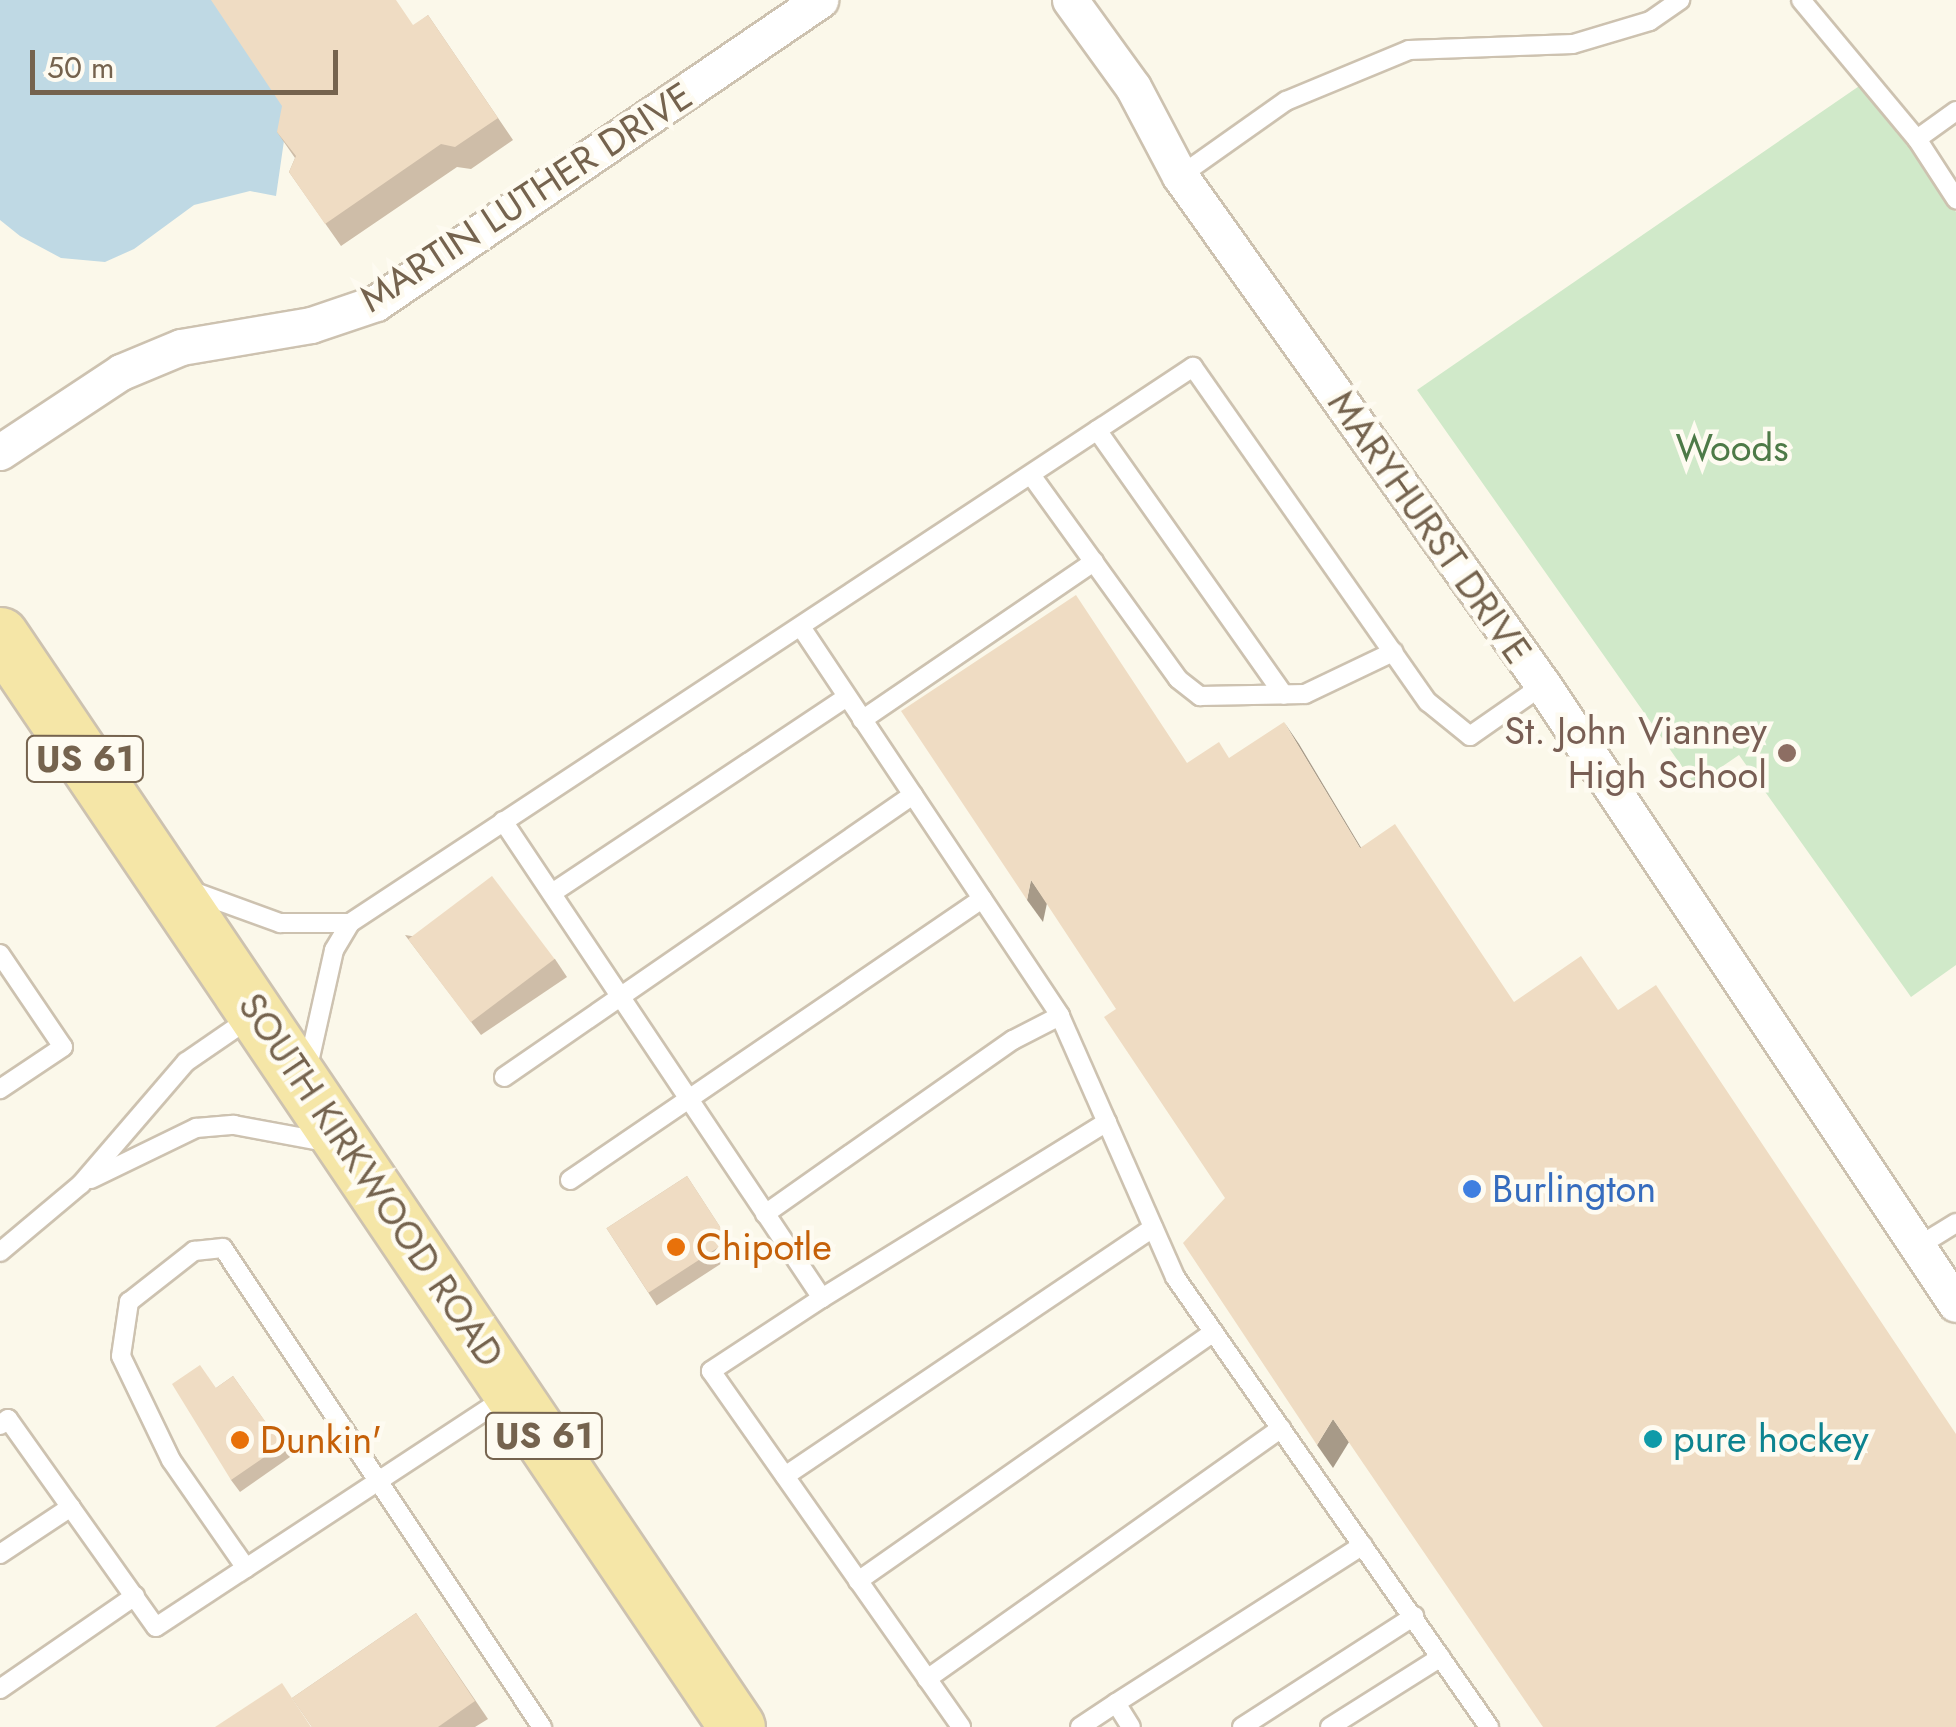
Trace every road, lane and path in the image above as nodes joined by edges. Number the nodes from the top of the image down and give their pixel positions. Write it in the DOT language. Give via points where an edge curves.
graph roads {
  1 [pos="820,0"];
  2 [pos="1070,0"];
  3 [pos="1680,0"];
  4 [pos="1802,0"];
  5 [pos="1956,111"];
  6 [pos="1917,139"];
  7 [pos="1180,176"];
  8 [pos="1956,199"];
  9 [pos="1097,430"];
  10 [pos="0,452"];
  11 [pos="1031,474"];
  12 [pos="1094,562"];
  13 [pos="801,628"];
  14 [pos="0,636"];
  15 [pos="1392,652"];
  16 [pos="1543,685"];
  17 [pos="1284,695"];
  18 [pos="847,697"];
  19 [pos="862,720"];
  20 [pos="912,796"];
  21 [pos="503,821"];
  22 [pos="170,883"];
  23 [pos="552,893"];
  24 [pos="982,899"];
  25 [pos="350,923"];
  26 [pos="0,954"];
  27 [pos="622,999"];
  28 [pos="258,1012"];
  29 [pos="1060,1016"];
  30 [pos="504,1078"];
  31 [pos="304,1081"];
  32 [pos="0,1089"];
  33 [pos="689,1100"];
  34 [pos="1107,1122"];
  35 [pos="350,1146"];
  36 [pos="570,1180"];
  37 [pos="82,1184"];
  38 [pos="765,1214"];
  39 [pos="1956,1222"];
  40 [pos="1153,1228"];
  41 [pos="1917,1247"];
  42 [pos="0,1252"];
  43 [pos="822,1298"];
  44 [pos="1956,1304"];
  45 [pos="1214,1332"];
  46 [pos="514,1391"];
  47 [pos="0,1425"];
  48 [pos="1281,1428"];
  49 [pos="784,1476"];
  50 [pos="377,1480"];
  51 [pos="71,1507"];
  52 [pos="1363,1545"];
  53 [pos="0,1554"];
  54 [pos="246,1568"];
  55 [pos="858,1581"];
  56 [pos="135,1596"];
  57 [pos="1414,1616"];
  58 [pos="1441,1657"];
  59 [pos="927,1679"];
  60 [pos="0,1690"];
  61 [pos="1116,1703"];
  62 [pos="542,1727"];
  63 [pos="738,1727"];
  64 [pos="960,1727"];
  65 [pos="1080,1727"];
  66 [pos="1131,1727"];
  67 [pos="1242,1727"];
  68 [pos="1330,1727"];
  69 [pos="1488,1727"];
  1 -- 10 [label="street, MARTIN LUTHER DRIVE" via="376,303 311,325 181,347 121,372"];
  2 -- 7 [label="street, MARYHURST DRIVE" via="1134,88"];
  3 -- 7 [label="lane" via="1650,21 1572,44 1408,50 1286,102"];
  4 -- 6 [label="lane"];
  5 -- 6 [label="lane"];
  6 -- 8 [label="lane"];
  7 -- 16 [label="street, MARYHURST DRIVE"];
  9 -- 11 [label="lane"];
  9 -- 15 [label="lane" via="1193,367"];
  9 -- 17 [label="lane"];
  11 -- 12 [label="lane"];
  11 -- 13 [label="lane"];
  12 -- 17 [label="lane" via="1178,679 1200,696"];
  12 -- 19 [label="lane"];
  13 -- 18 [label="lane"];
  13 -- 21 [label="lane"];
  14 -- 22 [label="main road, SOUTH KIRKWOOD ROAD / US 61"];
  15 -- 16 [label="lane" via="1428,702 1470,736"];
  15 -- 17 [label="lane" via="1306,694"];
  16 -- 41 [label="street, MARYHURST DRIVE"];
  18 -- 19 [label="lane"];
  18 -- 23 [label="lane"];
  19 -- 20 [label="lane"];
  20 -- 24 [label="lane"];
  20 -- 27 [label="lane"];
  21 -- 23 [label="lane"];
  21 -- 25 [label="lane"];
  22 -- 25 [label="lane" via="280,923"];
  22 -- 28 [label="main road, SOUTH KIRKWOOD ROAD / US 61"];
  23 -- 27 [label="lane"];
  24 -- 29 [label="lane"];
  24 -- 33 [label="lane"];
  25 -- 31 [label="lane" via="334,950"];
  26 -- 32 [label="lane" via="63,1047"];
  27 -- 30 [label="lane"];
  27 -- 33 [label="lane"];
  28 -- 31 [label="main road, SOUTH KIRKWOOD ROAD / US 61"];
  28 -- 37 [label="lane" via="186,1062"];
  29 -- 34 [label="lane"];
  29 -- 38 [label="lane" via="1013,1040"];
  31 -- 35 [label="main road, SOUTH KIRKWOOD ROAD / US 61"];
  33 -- 36 [label="lane"];
  33 -- 38 [label="lane"];
  34 -- 40 [label="lane"];
  34 -- 43 [label="lane"];
  35 -- 37 [label="lane" via="234,1125 196,1128"];
  35 -- 46 [label="main road, SOUTH KIRKWOOD ROAD / US 61"];
  37 -- 42 [label="lane"];
  38 -- 43 [label="lane"];
  39 -- 41 [label="lane"];
  40 -- 45 [label="lane" via="1175,1277"];
  40 -- 49 [label="lane"];
  41 -- 44 [label="street, MARYHURST DRIVE"];
  43 -- 49 [label="lane" via="711,1371"];
  45 -- 48 [label="lane"];
  45 -- 55 [label="lane"];
  46 -- 50 [label="lane"];
  46 -- 63 [label="main road, SOUTH KIRKWOOD ROAD / US 61"];
  47 -- 51 [label="lane" via="8,1420"];
  48 -- 52 [label="lane"];
  48 -- 59 [label="lane"];
  49 -- 55 [label="lane"];
  50 -- 54 [label="lane"];
  50 -- 54 [label="lane" via="224,1248 194,1251 128,1302 120,1356 171,1460"];
  50 -- 62 [label="lane"];
  51 -- 53 [label="lane"];
  51 -- 56 [label="lane"];
  52 -- 57 [label="lane"];
  52 -- 61 [label="lane"];
  54 -- 56 [label="lane" via="156,1627"];
  55 -- 59 [label="lane"];
  56 -- 60 [label="lane"];
  57 -- 58 [label="lane"];
  57 -- 67 [label="lane"];
  58 -- 68 [label="lane"];
  58 -- 69 [label="lane"];
  59 -- 64 [label="lane"];
  61 -- 65 [label="lane"];
  61 -- 66 [label="lane"];
}
